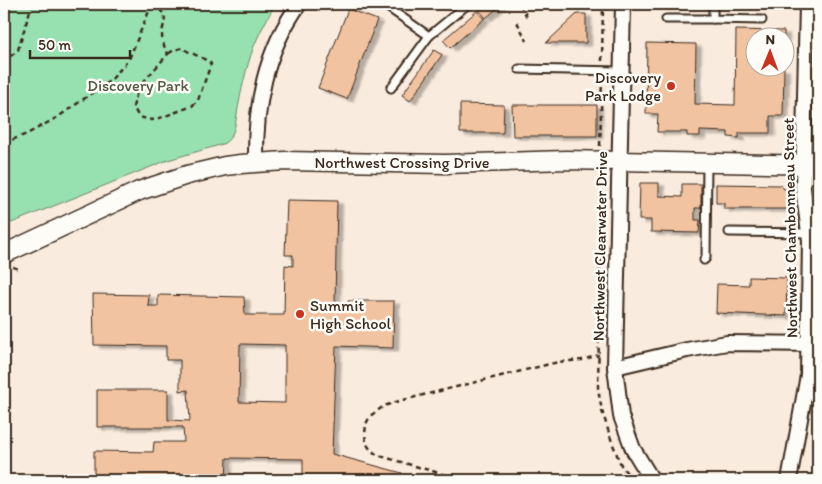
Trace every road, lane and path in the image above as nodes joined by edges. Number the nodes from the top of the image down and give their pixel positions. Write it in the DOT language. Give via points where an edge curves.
graph roads {
  1 [pos="32,4"];
  2 [pos="152,4"];
  3 [pos="298,4"];
  4 [pos="383,4"];
  5 [pos="468,4"];
  6 [pos="520,4"];
  7 [pos="623,4"];
  8 [pos="713,4"];
  9 [pos="807,4"];
  10 [pos="527,17"];
  11 [pos="666,19"];
  12 [pos="713,19"];
  13 [pos="762,20"];
  14 [pos="517,22"];
  15 [pos="428,36"];
  16 [pos="527,41"];
  17 [pos="168,54"];
  18 [pos="4,62"];
  19 [pos="520,69"];
  20 [pos="621,71"];
  21 [pos="391,88"];
  22 [pos="812,96"];
  23 [pos="4,143"];
  24 [pos="619,162"];
  25 [pos="256,163"];
  26 [pos="707,163"];
  27 [pos="811,164"];
  28 [pos="729,232"];
  29 [pos="809,233"];
  30 [pos="4,254"];
  31 [pos="704,260"];
  32 [pos="814,344"];
  33 [pos="598,355"];
  34 [pos="615,367"];
  35 [pos="463,480"];
  36 [pos="652,480"];
  37 [pos="789,480"];
  1 -- 18 [label="path" via="18,50"];
  2 -- 17 [label="path" via="164,12 163,43"];
  2 -- 23 [label="path" via="128,60 111,80 58,117"];
  3 -- 25 [label="street" via="274,48 262,83"];
  4 -- 15 [label="lane"];
  5 -- 15 [label="lane"];
  6 -- 10 [label="path"];
  7 -- 20 [label="street, Northwest Clearwater Drive"];
  8 -- 12 [label="lane"];
  9 -- 22 [label="street, Northwest Chambonneau Street"];
  11 -- 12 [label="lane"];
  12 -- 13 [label="lane"];
  14 -- 16 [label="path"];
  15 -- 21 [label="lane"];
  17 -- 17 [label="path" via="138,88 133,107 139,117 152,120 163,117 192,106 198,100 211,64 182,48"];
  19 -- 20 [label="lane"];
  20 -- 24 [label="street, Northwest Clearwater Drive"];
  22 -- 27 [label="street, Northwest Chambonneau Street"];
  24 -- 25 [label="street, Northwest Crossing Drive"];
  24 -- 26 [label="street, Northwest Crossing Drive"];
  24 -- 34 [label="street, Northwest Clearwater Drive"];
  25 -- 30 [label="street, Northwest Crossing Drive" via="187,175 140,191"];
  26 -- 27 [label="street, Northwest Crossing Drive"];
  26 -- 31 [label="lane"];
  27 -- 29 [label="street, Northwest Chambonneau Street" via="803,188"];
  28 -- 29 [label="lane"];
  29 -- 32 [label="street, Northwest Chambonneau Street"];
  32 -- 34 [label="street" via="727,343"];
  32 -- 37 [label="street, Northwest Chambonneau Street"];
  33 -- 35 [label="path" via="399,401 370,416 366,424 366,443 377,455"];
  34 -- 36 [label="street, Northwest Clearwater Drive" via="620,416 633,450"];
}
